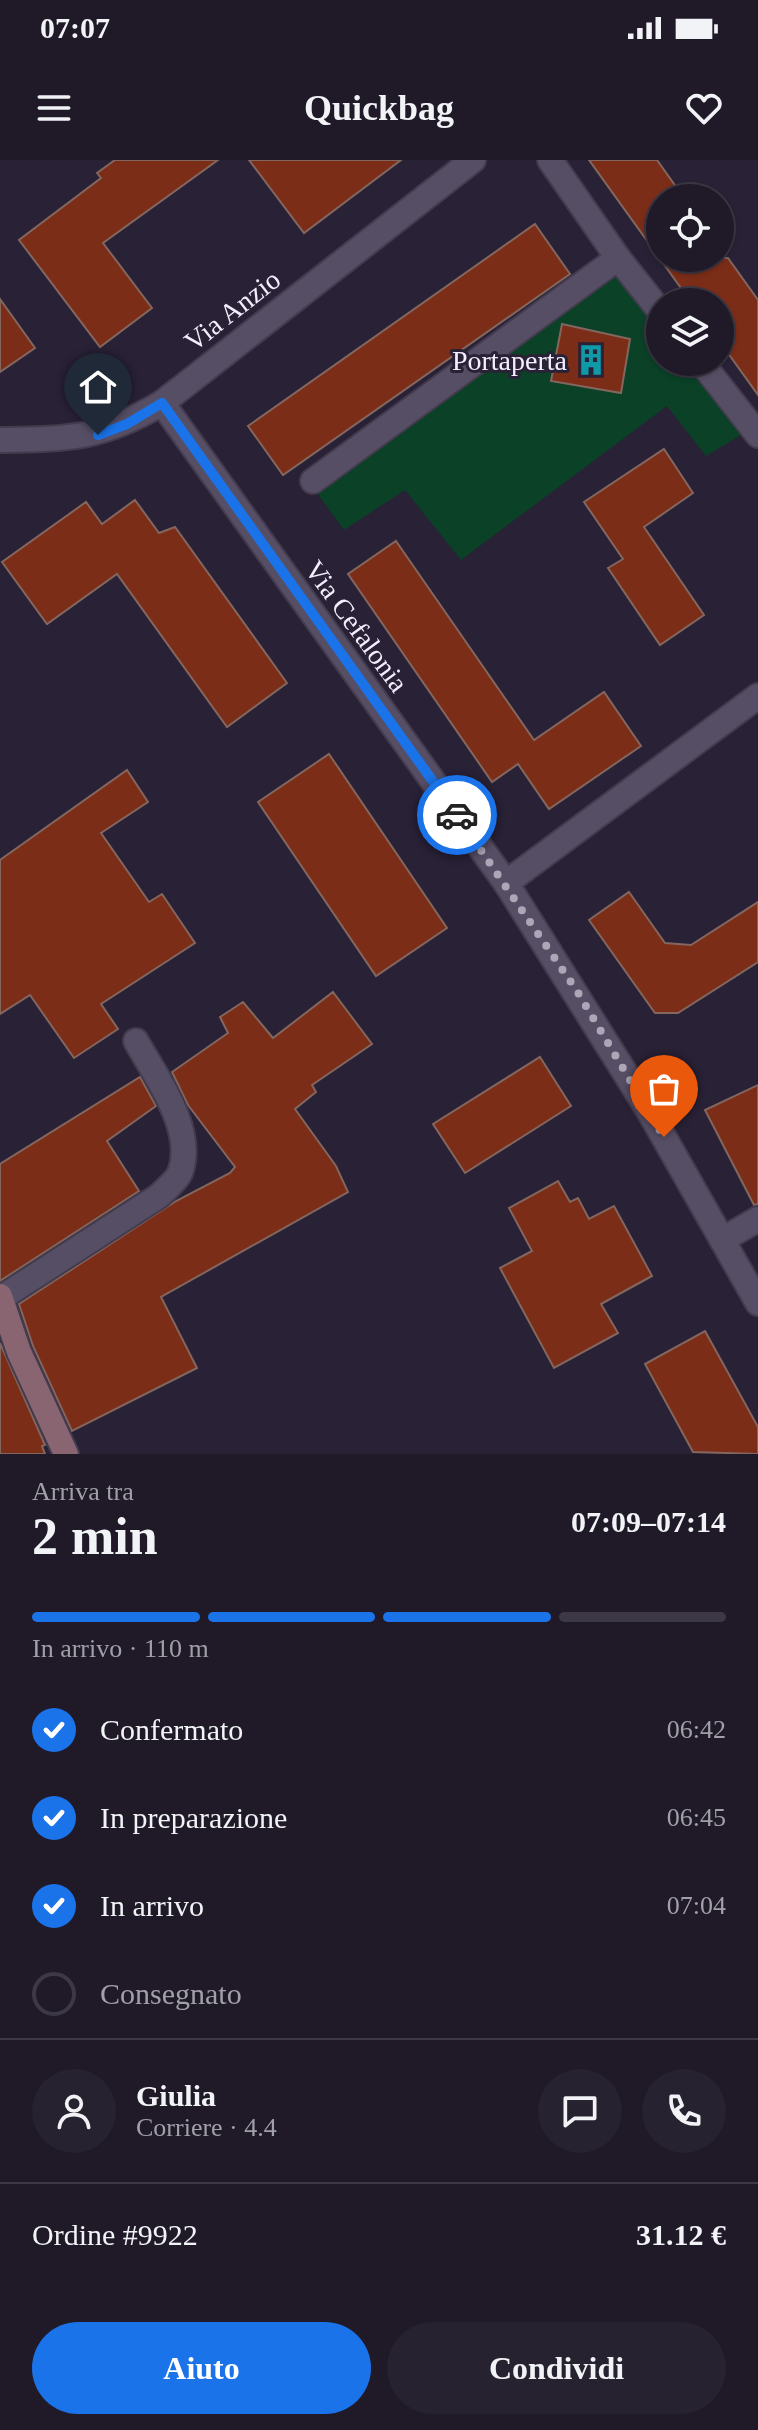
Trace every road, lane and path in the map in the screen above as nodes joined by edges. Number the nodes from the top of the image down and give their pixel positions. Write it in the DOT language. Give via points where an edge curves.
graph roads {
  1 [pos="472,160"];
  2 [pos="550,160"];
  3 [pos="618,258"];
  4 [pos="646,293"];
  5 [pos="712,376"];
  6 [pos="162,403"];
  7 [pos="758,435"];
  8 [pos="0,440"];
  9 [pos="313,481"];
  10 [pos="758,696"];
  11 [pos="506,883"];
  12 [pos="136,1041"];
  13 [pos="758,1219"];
  14 [pos="722,1240"];
  15 [pos="0,1297"];
  16 [pos="758,1303"];
  17 [pos="66,1454"];
  1 -- 6 [label="street, Via Anzio"];
  2 -- 3 [label="street"];
  3 -- 4 [label="street"];
  3 -- 9 [label="street"];
  5 -- 7 [label="street"];
  6 -- 8 [label="street, Via Anzio" via="98,435"];
  6 -- 11 [label="street, Via Cefalonia"];
  10 -- 11 [label="street"];
  11 -- 14 [label="street, Via Cefalonia" via="577,991"];
  12 -- 15 [label="street" via="182,1137 179,1176 159,1196"];
  13 -- 14 [label="street"];
  14 -- 16 [label="street, Via Cefalonia"];
  15 -- 17 [label="street"];
}
